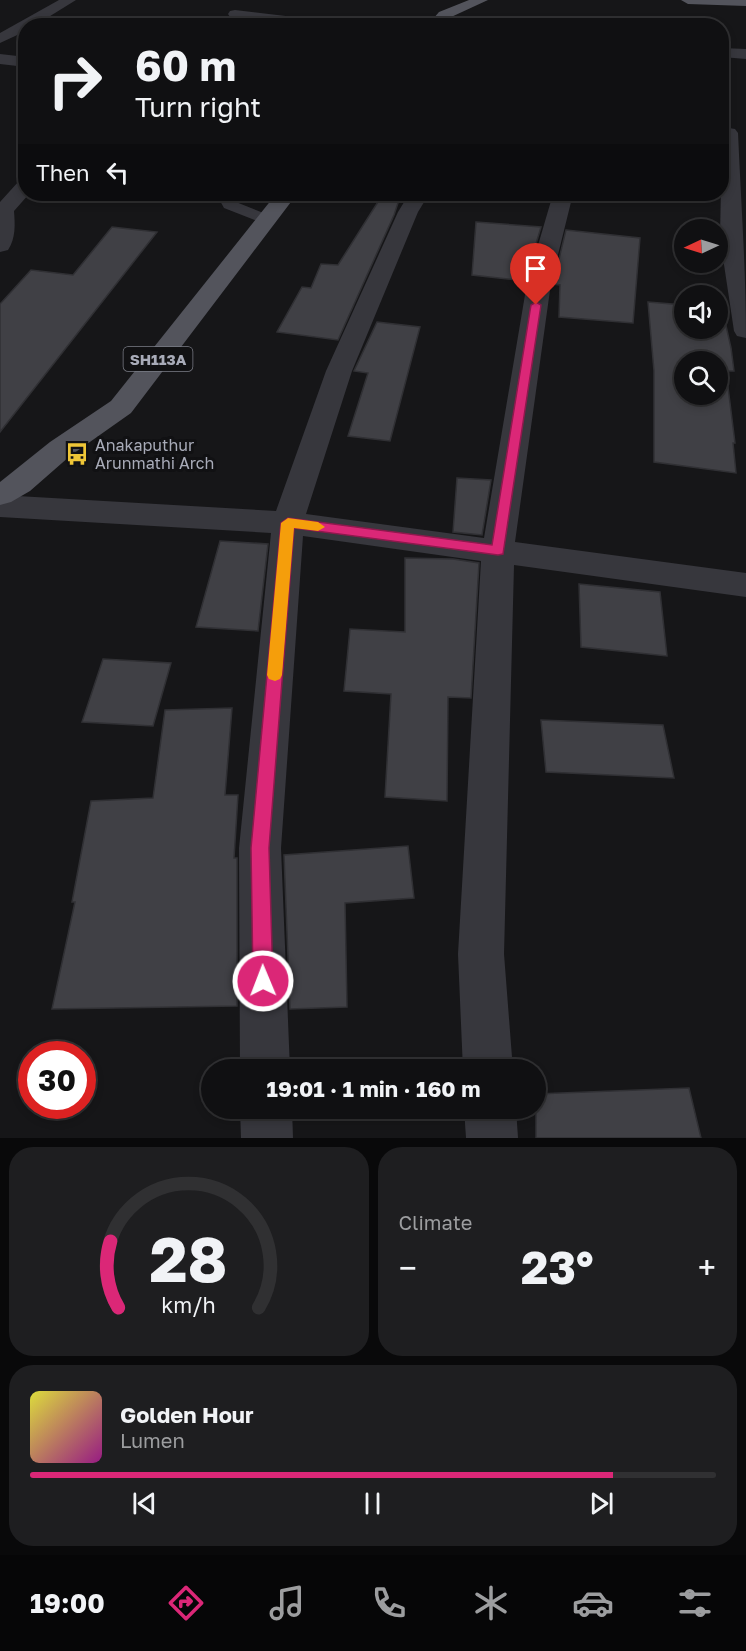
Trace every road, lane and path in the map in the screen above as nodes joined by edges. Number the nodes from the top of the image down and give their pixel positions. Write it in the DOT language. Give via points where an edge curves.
graph roads {
  1 [pos="69,0"];
  2 [pos="481,0"];
  3 [pos="688,0"];
  4 [pos="746,2"];
  5 [pos="235,14"];
  6 [pos="34,18"];
  7 [pos="269,18"];
  8 [pos="441,18"];
  9 [pos="18,26"];
  10 [pos="4,33"];
  11 [pos="729,53"];
  12 [pos="746,54"];
  13 [pos="0,59"];
  14 [pos="18,61"];
  15 [pos="732,134"];
  16 [pos="18,193"];
  17 [pos="228,201"];
  18 [pos="281,201"];
  19 [pos="415,201"];
  20 [pos="561,201"];
  21 [pos="265,219"];
  22 [pos="0,245"];
  23 [pos="746,331"];
  24 [pos="0,495"];
  25 [pos="0,506"];
  26 [pos="288,523"];
  27 [pos="498,551"];
  28 [pos="746,585"];
  29 [pos="265,1059"];
  30 [pos="487,1059"];
  31 [pos="266,1119"];
  32 [pos="491,1119"];
  33 [pos="267,1138"];
  34 [pos="492,1138"];
  1 -- 6 [label="street"];
  2 -- 8 [label="main road"];
  3 -- 4 [label="main road"];
  5 -- 7 [label="street"];
  9 -- 10 [label="street"];
  11 -- 12 [label="street"];
  13 -- 14 [label="street"];
  15 -- 23 [label="street" via="731,238"];
  16 -- 22 [label="street" via="4,210"];
  17 -- 21 [label="lane"];
  18 -- 21 [label="main road, SH113A"];
  19 -- 26 [label="street" via="339,371"];
  20 -- 27 [label="street" via="539,283"];
  21 -- 24 [label="main road, SH113A" via="121,407"];
  25 -- 26 [label="street"];
  26 -- 27 [label="street"];
  26 -- 29 [label="street" via="260,848"];
  27 -- 28 [label="street"];
  27 -- 30 [label="street" via="481,954"];
  31 -- 33 [label="street"];
  32 -- 34 [label="street"];
}
